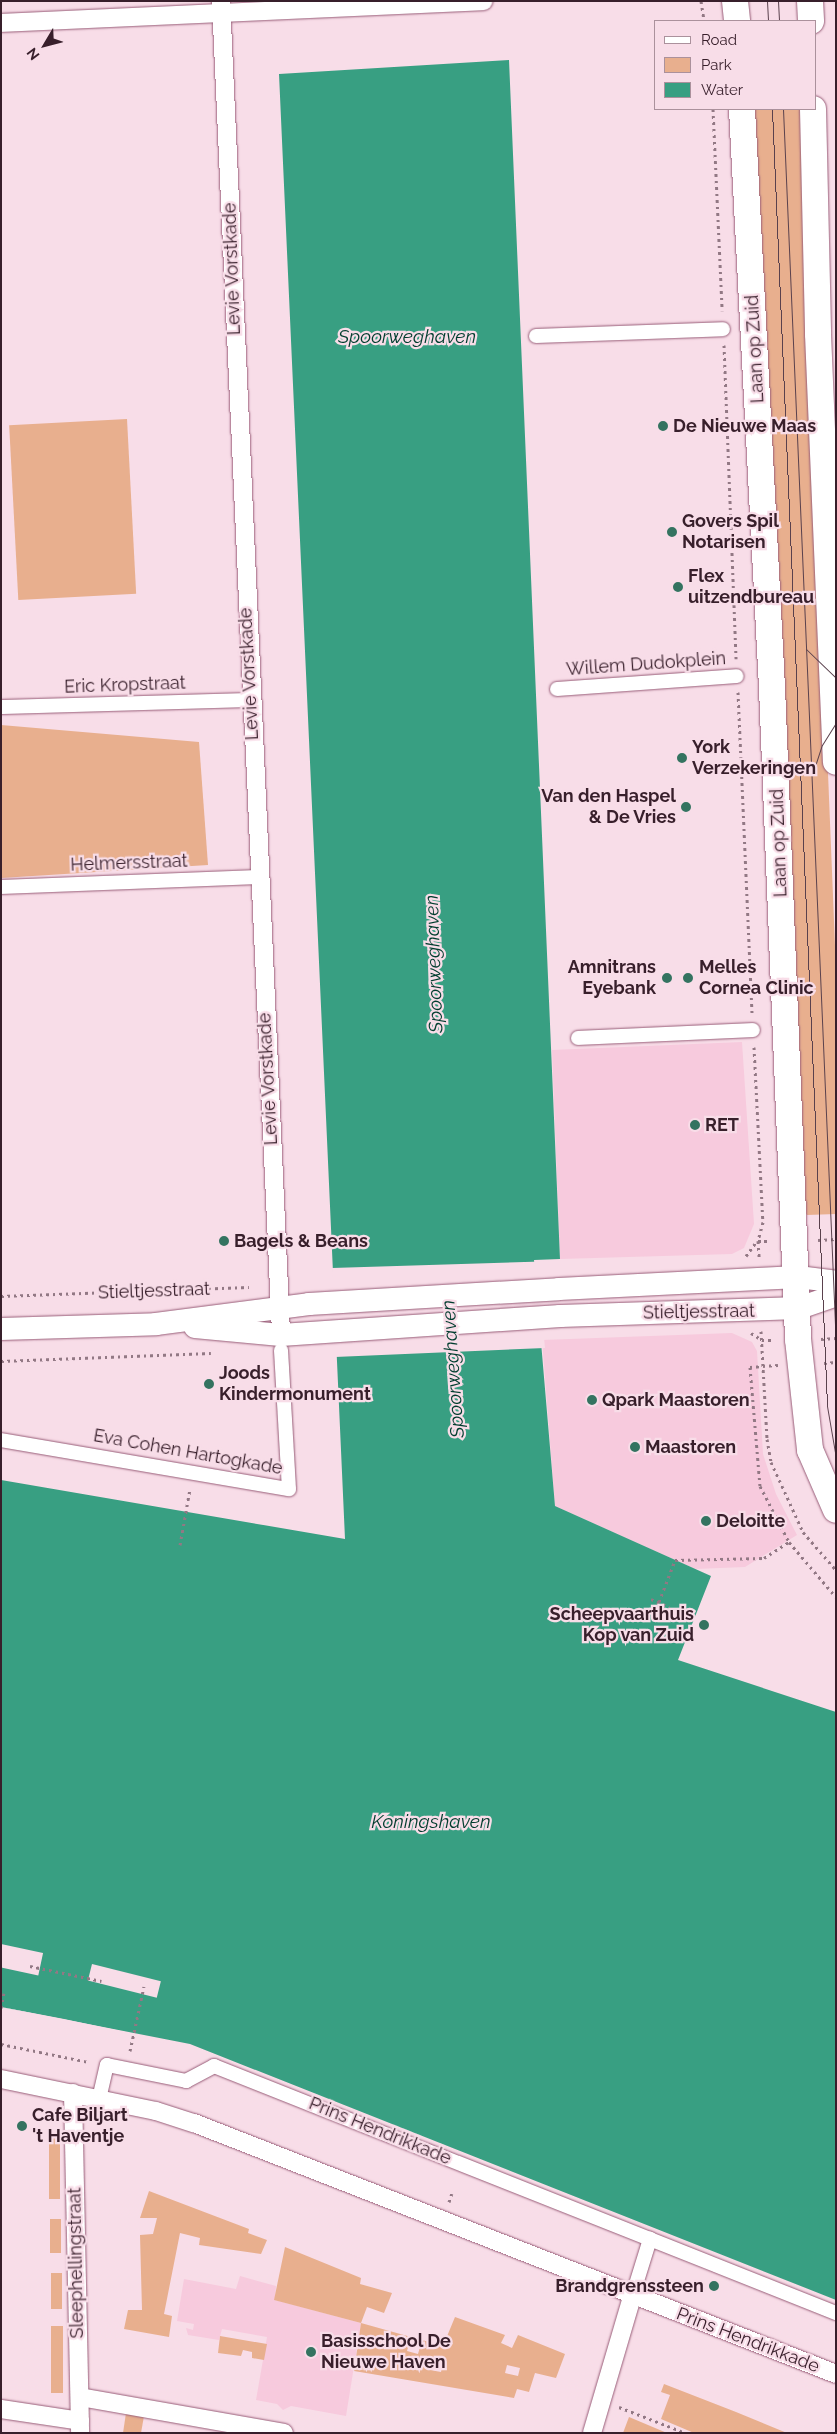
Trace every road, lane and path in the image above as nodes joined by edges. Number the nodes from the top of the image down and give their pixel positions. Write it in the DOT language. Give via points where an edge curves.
graph roads {
  1 [pos="483,1"];
  2 [pos="701,1"];
  3 [pos="735,1"];
  4 [pos="810,1"];
  5 [pos="221,7"];
  6 [pos="704,20"];
  7 [pos="737,20"];
  8 [pos="811,20"];
  9 [pos="1,23"];
  10 [pos="742,110"];
  11 [pos="813,110"];
  12 [pos="723,329"];
  13 [pos="536,336"];
  14 [pos="834,672"];
  15 [pos="737,676"];
  16 [pos="557,689"];
  17 [pos="251,700"];
  18 [pos="1,707"];
  19 [pos="836,762"];
  20 [pos="258,877"];
  21 [pos="1,887"];
  22 [pos="753,1030"];
  23 [pos="578,1038"];
  24 [pos="798,1277"];
  25 [pos="836,1282"];
  26 [pos="836,1295"];
  27 [pos="1,1296"];
  28 [pos="278,1296"];
  29 [pos="799,1308"];
  30 [pos="156,1324"];
  31 [pos="1,1329"];
  32 [pos="762,1340"];
  33 [pos="281,1343"];
  34 [pos="213,1353"];
  35 [pos="1,1361"];
  36 [pos="750,1367"];
  37 [pos="1,1440"];
  38 [pos="191,1483"];
  39 [pos="836,1510"];
  40 [pos="788,1542"];
  41 [pos="180,1545"];
  42 [pos="836,1570"];
  43 [pos="836,1597"];
  44 [pos="650,1599"];
  45 [pos="659,1602"];
  46 [pos="669,1606"];
  47 [pos="30,1966"];
  48 [pos="101,1981"];
  49 [pos="144,1986"];
  50 [pos="4,1993"];
  51 [pos="1,2008"];
  52 [pos="1,2044"];
  53 [pos="128,2059"];
  54 [pos="107,2065"];
  55 [pos="1,2080"];
  56 [pos="73,2093"];
  57 [pos="99,2099"];
  58 [pos="650,2239"];
  59 [pos="633,2294"];
  60 [pos="836,2313"];
  61 [pos="836,2374"];
  62 [pos="80,2398"];
  63 [pos="602,2400"];
  64 [pos="1,2409"];
  65 [pos="80,2427"];
  66 [pos="680,2432"];
  67 [pos="284,2433"];
  68 [pos="592,2433"];
  69 [pos="686,2433"];
  1 -- 5 [label="street"];
  2 -- 6 [label="path"];
  3 -- 7 [label="main road"];
  4 -- 8 [label="main road"];
  5 -- 9 [label="street"];
  5 -- 17 [label="street, Levie Vorstkade"];
  10 -- 24 [label="main road, Laan op Zuid" via="771,659"];
  11 -- 14 [label="main road" via="818,334"];
  12 -- 13 [label="street"];
  14 -- 19 [label="main road"];
  15 -- 16 [label="street, Willem Dudokplein"];
  17 -- 18 [label="street, Eric Kropstraat"];
  17 -- 20 [label="street, Levie Vorstkade"];
  20 -- 21 [label="street, Helmersstraat"];
  20 -- 28 [label="street, Levie Vorstkade"];
  22 -- 23 [label="street"];
  24 -- 25 [label="street, Stieltjesstraat"];
  24 -- 28 [label="street, Stieltjesstraat" via="309,1304"];
  24 -- 29 [label="main road, Laan op Zuid"];
  26 -- 29 [label="street, Stieltjesstraat"];
  27 -- 28 [label="path, Stieltjesstraat"];
  28 -- 30 [label="street, Stieltjesstraat"];
  28 -- 33 [label="street, Levie Vorstkade"];
  29 -- 33 [label="street, Stieltjesstraat" via="560,1316 311,1334"];
  29 -- 39 [label="main road, Laan op Zuid" via="802,1391 810,1450"];
  30 -- 31 [label="street, Stieltjesstraat"];
  30 -- 33 [label="street, Stieltjesstraat"];
  32 -- 42 [label="path" via="771,1462 803,1532"];
  33 -- 37 [label="street, Eva Cohen Hartogkade" via="289,1489"];
  34 -- 35 [label="path"];
  36 -- 40 [label="path" via="760,1486"];
  38 -- 41 [label="path"];
  40 -- 43 [label="path"];
  40 -- 45 [label="path" via="764,1558 675,1560"];
  44 -- 45 [label="path"];
  45 -- 46 [label="path"];
  47 -- 48 [label="path"];
  49 -- 53 [label="path"];
  50 -- 51 [label="path"];
  52 -- 54 [label="path"];
  54 -- 57 [label="street"];
  54 -- 58 [label="street, Prins Hendrikkade" via="186,2081 214,2066"];
  55 -- 56 [label="street, Prins Hendrikkade"];
  56 -- 57 [label="street, Prins Hendrikkade"];
  56 -- 62 [label="street, Sleephellingstraat"];
  57 -- 59 [label="street, Prins Hendrikkade" via="194,2123"];
  58 -- 59 [label="street"];
  58 -- 60 [label="street, Prins Hendrikkade"];
  59 -- 61 [label="street, Prins Hendrikkade"];
  59 -- 63 [label="street"];
  62 -- 65 [label="street, Sleephellingstraat"];
  62 -- 67 [label="street"];
  63 -- 66 [label="path"];
  63 -- 68 [label="street"];
  64 -- 65 [label="street"];
  66 -- 69 [label="path"];
}
